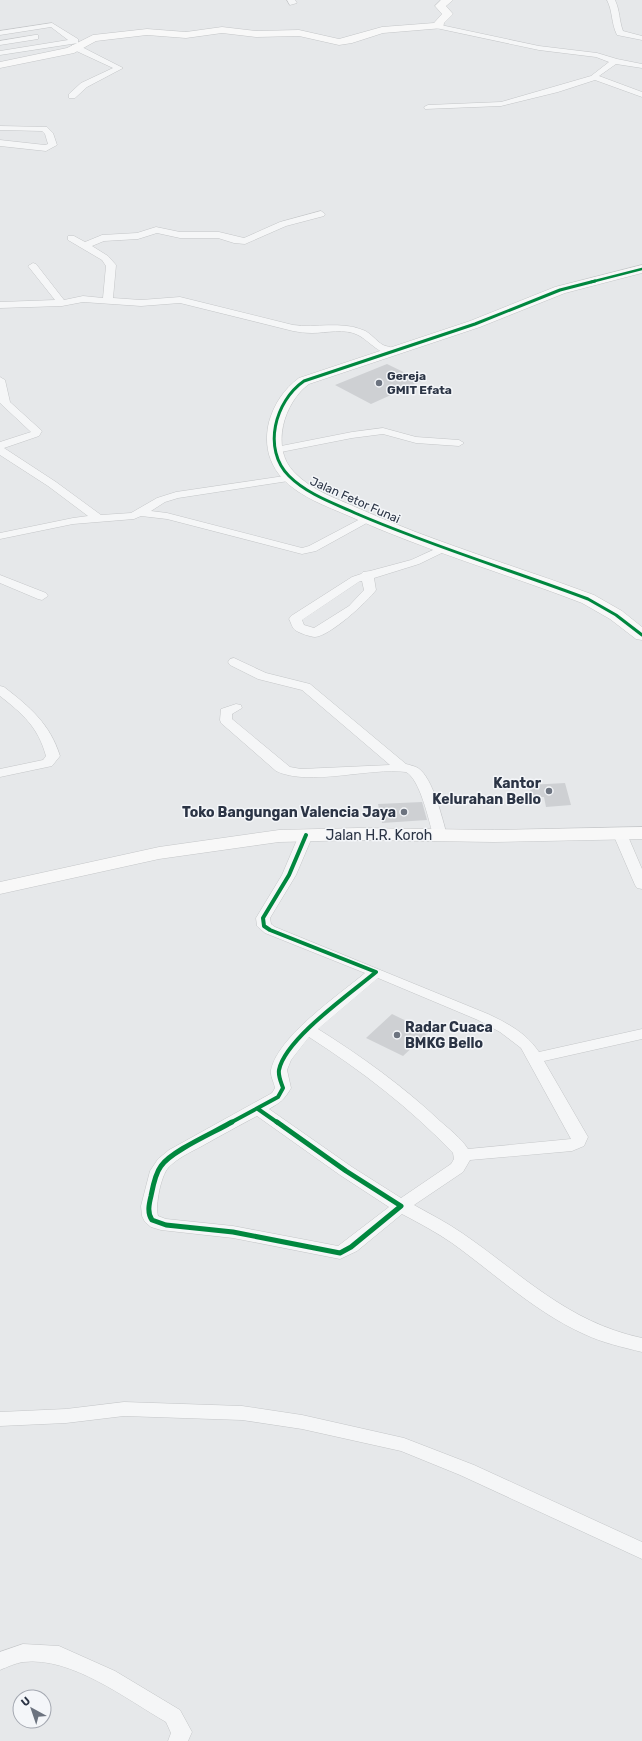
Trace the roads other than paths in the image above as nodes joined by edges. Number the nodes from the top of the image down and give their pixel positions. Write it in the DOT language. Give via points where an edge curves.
graph roads {
  1 [pos="448,0"];
  2 [pos="611,0"];
  3 [pos="438,26"];
  4 [pos="0,33"];
  5 [pos="63,33"];
  6 [pos="642,38"];
  7 [pos="0,43"];
  8 [pos="75,47"];
  9 [pos="0,53"];
  10 [pos="615,61"];
  11 [pos="0,65"];
  12 [pos="642,66"];
  13 [pos="595,77"];
  14 [pos="642,95"];
  15 [pos="72,96"];
  16 [pos="428,107"];
  17 [pos="0,128"];
  18 [pos="0,143"];
  19 [pos="321,214"];
  20 [pos="71,238"];
  21 [pos="85,246"];
  22 [pos="33,266"];
  23 [pos="642,269"];
  24 [pos="108,300"];
  25 [pos="62,303"];
  26 [pos="0,305"];
  27 [pos="392,351"];
  28 [pos="0,380"];
  29 [pos="459,443"];
  30 [pos="0,446"];
  31 [pos="0,450"];
  32 [pos="276,450"];
  33 [pos="292,478"];
  34 [pos="141,513"];
  35 [pos="97,518"];
  36 [pos="368,519"];
  37 [pos="0,536"];
  38 [pos="444,548"];
  39 [pos="367,574"];
  40 [pos="0,579"];
  41 [pos="42,596"];
  42 [pos="642,635"];
  43 [pos="234,662"];
  44 [pos="0,690"];
  45 [pos="236,708"];
  46 [pos="402,768"];
  47 [pos="0,773"];
  48 [pos="642,833"];
  49 [pos="620,834"];
  50 [pos="306,835"];
  51 [pos="440,835"];
  52 [pos="1,886"];
  53 [pos="642,886"];
  54 [pos="376,972"];
  55 [pos="308,1029"];
  56 [pos="642,1034"];
  57 [pos="535,1058"];
  58 [pos="258,1109"];
  59 [pos="463,1155"];
  60 [pos="402,1206"];
  61 [pos="642,1345"];
  62 [pos="0,1419"];
  63 [pos="642,1550"];
  64 [pos="0,1661"];
  65 [pos="178,1741"];
  1 -- 3 [label="street" via="440,6 448,14 438,22"];
  2 -- 6 [label="street" via="620,33"];
  3 -- 8 [label="street" via="382,30 339,42 299,33 256,34 222,30 186,35 147,32 93,38"];
  3 -- 10 [label="street" via="539,48 597,55"];
  4 -- 5 [label="street" via="52,25"];
  5 -- 7 [label="street"];
  5 -- 9 [label="street" via="74,41"];
  8 -- 11 [label="street" via="67,52"];
  8 -- 15 [label="street" via="119,68 84,85"];
  10 -- 12 [label="street"];
  10 -- 13 [label="street"];
  13 -- 14 [label="street"];
  13 -- 16 [label="street" via="501,104"];
  17 -- 18 [label="street" via="44,129 49,133 53,145 46,148"];
  19 -- 21 [label="street" via="283,224 245,241 219,235 180,235 156,230 138,236 102,238"];
  20 -- 21 [label="street"];
  21 -- 24 [label="street" via="105,258 111,265"];
  22 -- 25 [label="street"];
  23 -- 27 [label="street, Jalan Fetor Funai" via="560,290 475,324"];
  24 -- 25 [label="street" via="74,299"];
  24 -- 27 [label="street" via="141,303 180,300 293,328 352,329 362,333 380,347"];
  25 -- 26 [label="street"];
  27 -- 32 [label="street, Jalan Fetor Funai" via="304,381 294,389 283,402 277,420"];
  28 -- 30 [label="street" via="5,403 37,431 35,434"];
  29 -- 32 [label="street" via="416,440 383,431"];
  31 -- 35 [label="street" via="52,484"];
  32 -- 33 [label="street, Jalan Fetor Funai" via="282,468"];
  33 -- 34 [label="street" via="170,497"];
  33 -- 36 [label="street, Jalan Fetor Funai" via="302,488"];
  34 -- 35 [label="street" via="124,517"];
  34 -- 36 [label="street" via="167,516 302,551 312,549"];
  35 -- 37 [label="street"];
  36 -- 38 [label="street, Jalan Fetor Funai"];
  38 -- 39 [label="street" via="415,562"];
  38 -- 42 [label="street, Jalan Fetor Funai" via="588,599 616,615"];
  39 -- 39 [label="street" via="295,619 299,627 315,633 346,613 370,590"];
  40 -- 41 [label="street"];
  43 -- 46 [label="street" via="262,676 306,687 314,692"];
  44 -- 47 [label="street" via="40,724 53,756 48,762"];
  45 -- 46 [label="street" via="226,712 226,720 287,771"];
  46 -- 51 [label="street" via="412,770 418,778"];
  48 -- 49 [label="street, Jalan H.R. Koroh"];
  49 -- 51 [label="street, Jalan H.R. Koroh"];
  49 -- 53 [label="street"];
  50 -- 51 [label="street, Jalan H.R. Koroh"];
  50 -- 52 [label="street, Jalan H.R. Koroh" via="252,839 174,851"];
  50 -- 54 [label="street" via="289,875 263,918 264,926"];
  54 -- 55 [label="street"];
  54 -- 57 [label="street" via="506,1028 526,1044"];
  55 -- 58 [label="street" via="281,1065 279,1074 282,1092"];
  55 -- 59 [label="street" via="417,1108"];
  56 -- 57 [label="street"];
  57 -- 59 [label="street" via="576,1128 580,1140 572,1145"];
  58 -- 60 [label="street" via="346,1171"];
  58 -- 60 [label="street" via="175,1154 163,1164 157,1173 149,1209 152,1220 166,1225 233,1232 340,1253"];
  59 -- 60 [label="street" via="457,1168"];
  60 -- 61 [label="street" via="456,1237 547,1305 581,1325 618,1341"];
  62 -- 63 [label="street" via="66,1416 124,1409 242,1413 302,1422 404,1445 467,1470"];
  64 -- 65 [label="street" via="23,1653 59,1655 108,1677 173,1716 182,1732"];
}
